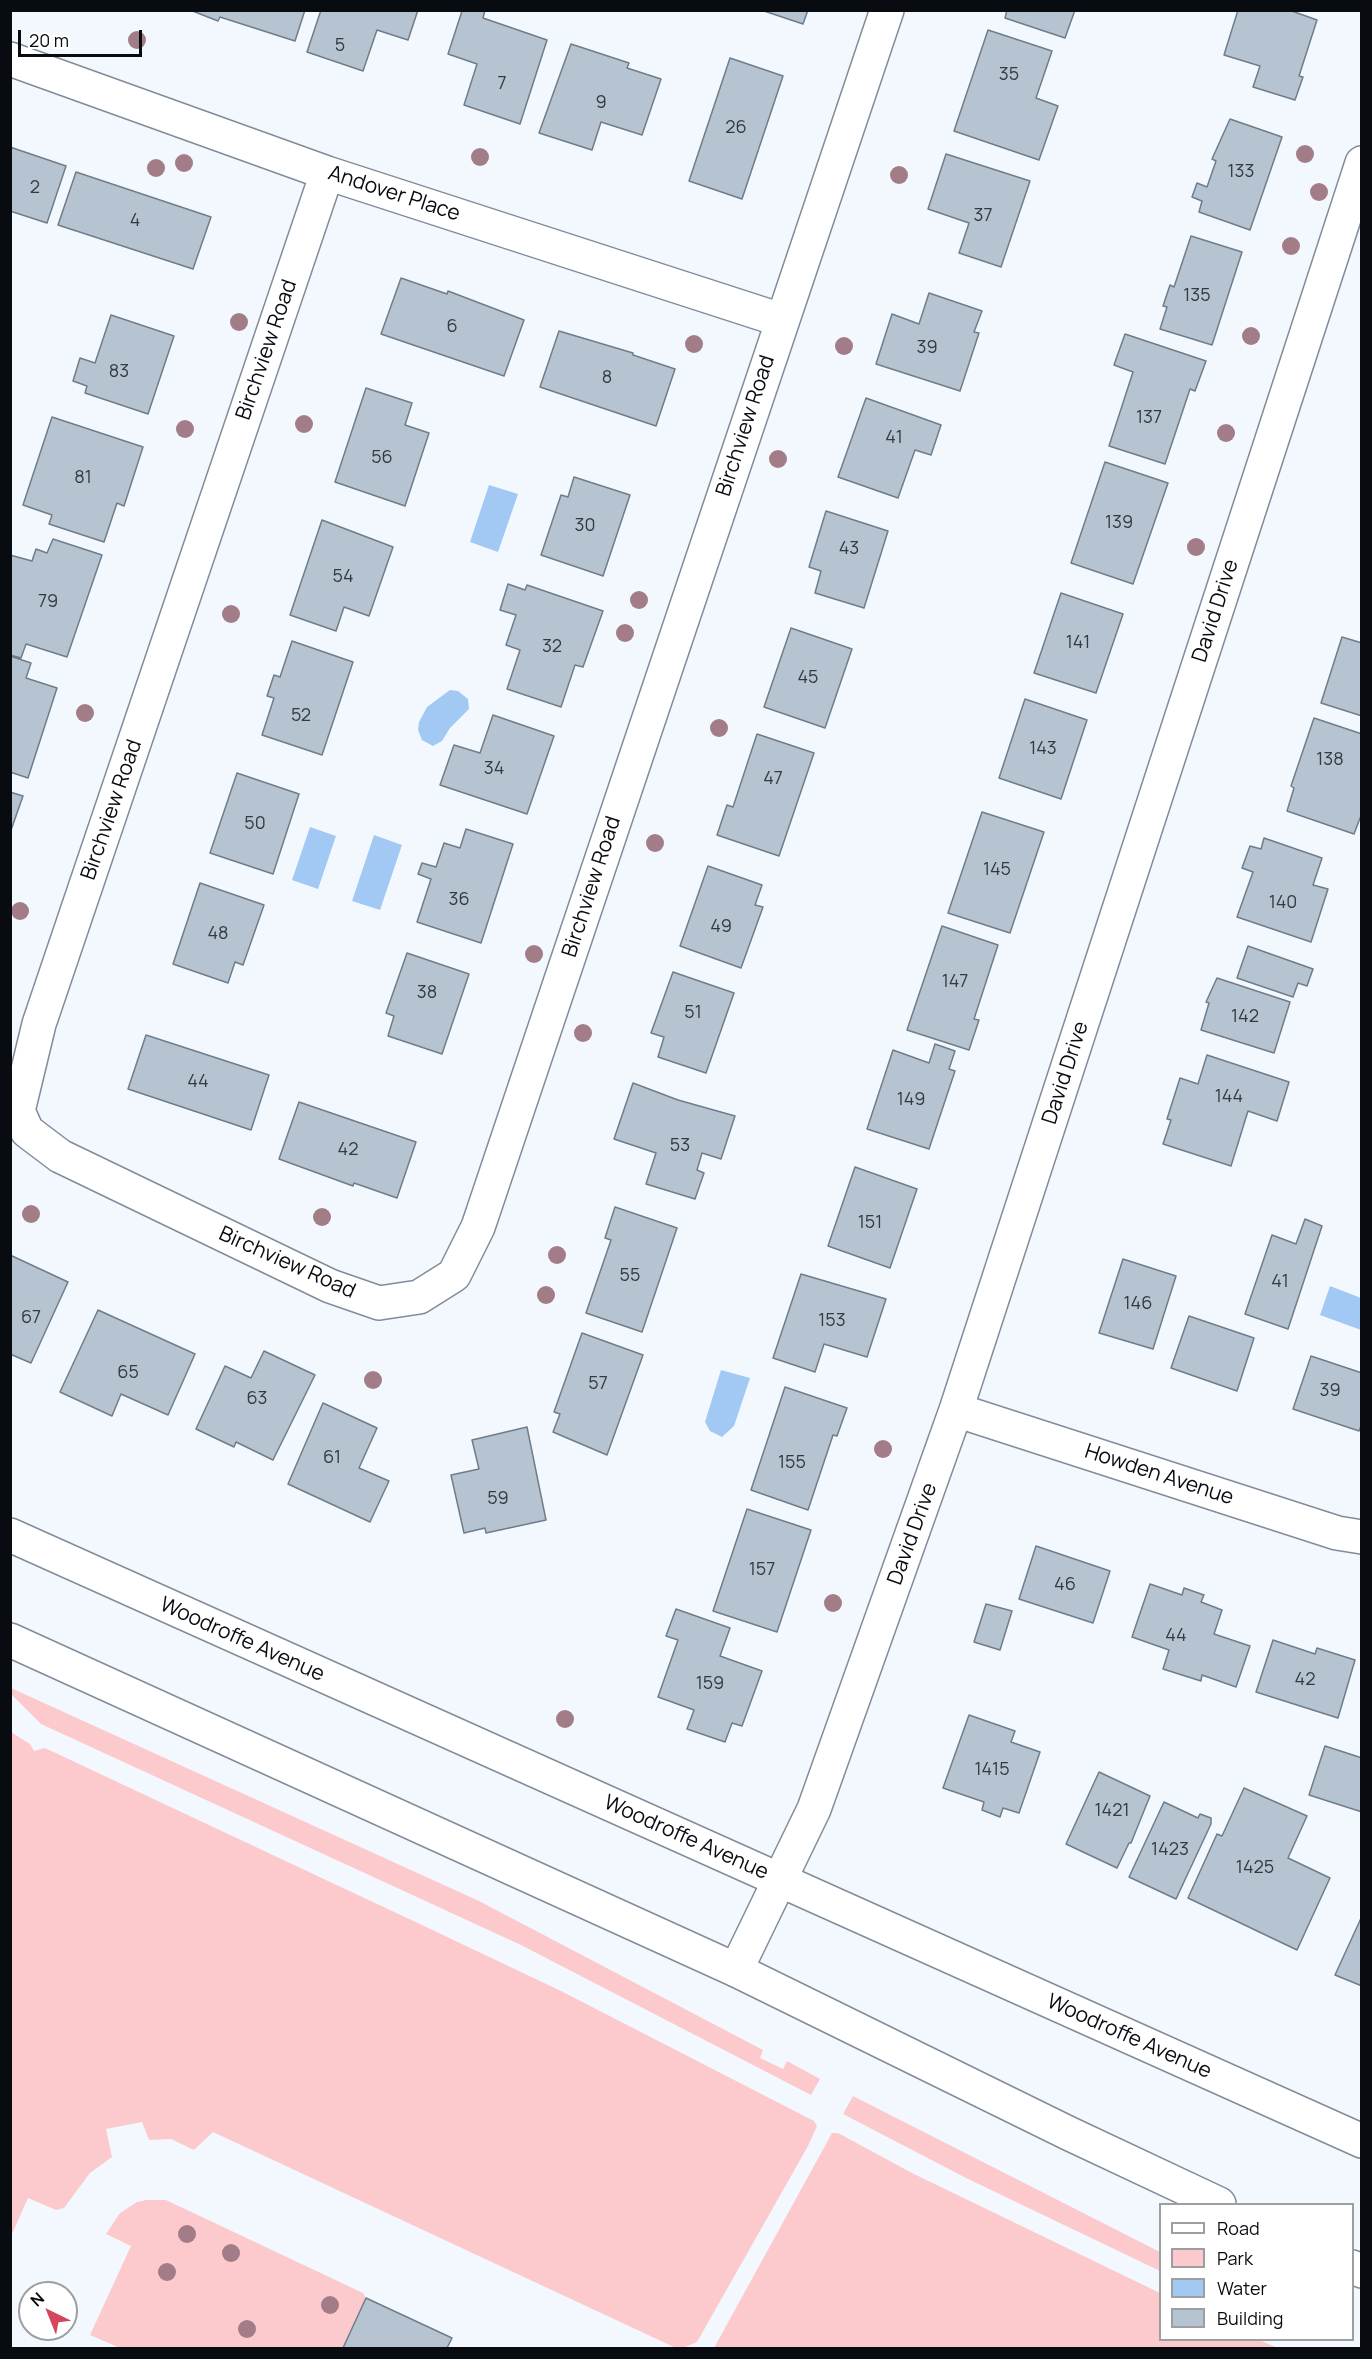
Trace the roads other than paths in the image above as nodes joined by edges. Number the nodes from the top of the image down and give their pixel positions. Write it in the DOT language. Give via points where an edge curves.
graph roads {
  1 [pos="887,10"];
  2 [pos="10,59"];
  3 [pos="1362,163"];
  4 [pos="327,173"];
  5 [pos="781,320"];
  6 [pos="956,1410"];
  7 [pos="10,1535"];
  8 [pos="1362,1537"];
  9 [pos="10,1640"];
  10 [pos="780,1880"];
  11 [pos="736,1971"];
  12 [pos="1362,2141"];
  13 [pos="1215,2203"];
  1 -- 5 [label="street, Birchview Road"];
  2 -- 4 [label="street, Andover Place"];
  3 -- 6 [label="street, David Drive"];
  4 -- 5 [label="street, Andover Place"];
  4 -- 5 [label="street, Birchview Road" via="39,1024 18,1110 27,1131 60,1156 330,1286 379,1303 419,1297 454,1275 478,1227"];
  6 -- 8 [label="street, Howden Avenue" via="1337,1533"];
  6 -- 10 [label="street, David Drive" via="814,1809"];
  7 -- 10 [label="street, Woodroffe Avenue"];
  9 -- 11 [label="street"];
  10 -- 11 [label="street, David Drive"];
  10 -- 12 [label="street, Woodroffe Avenue"];
  11 -- 13 [label="street"];
}
